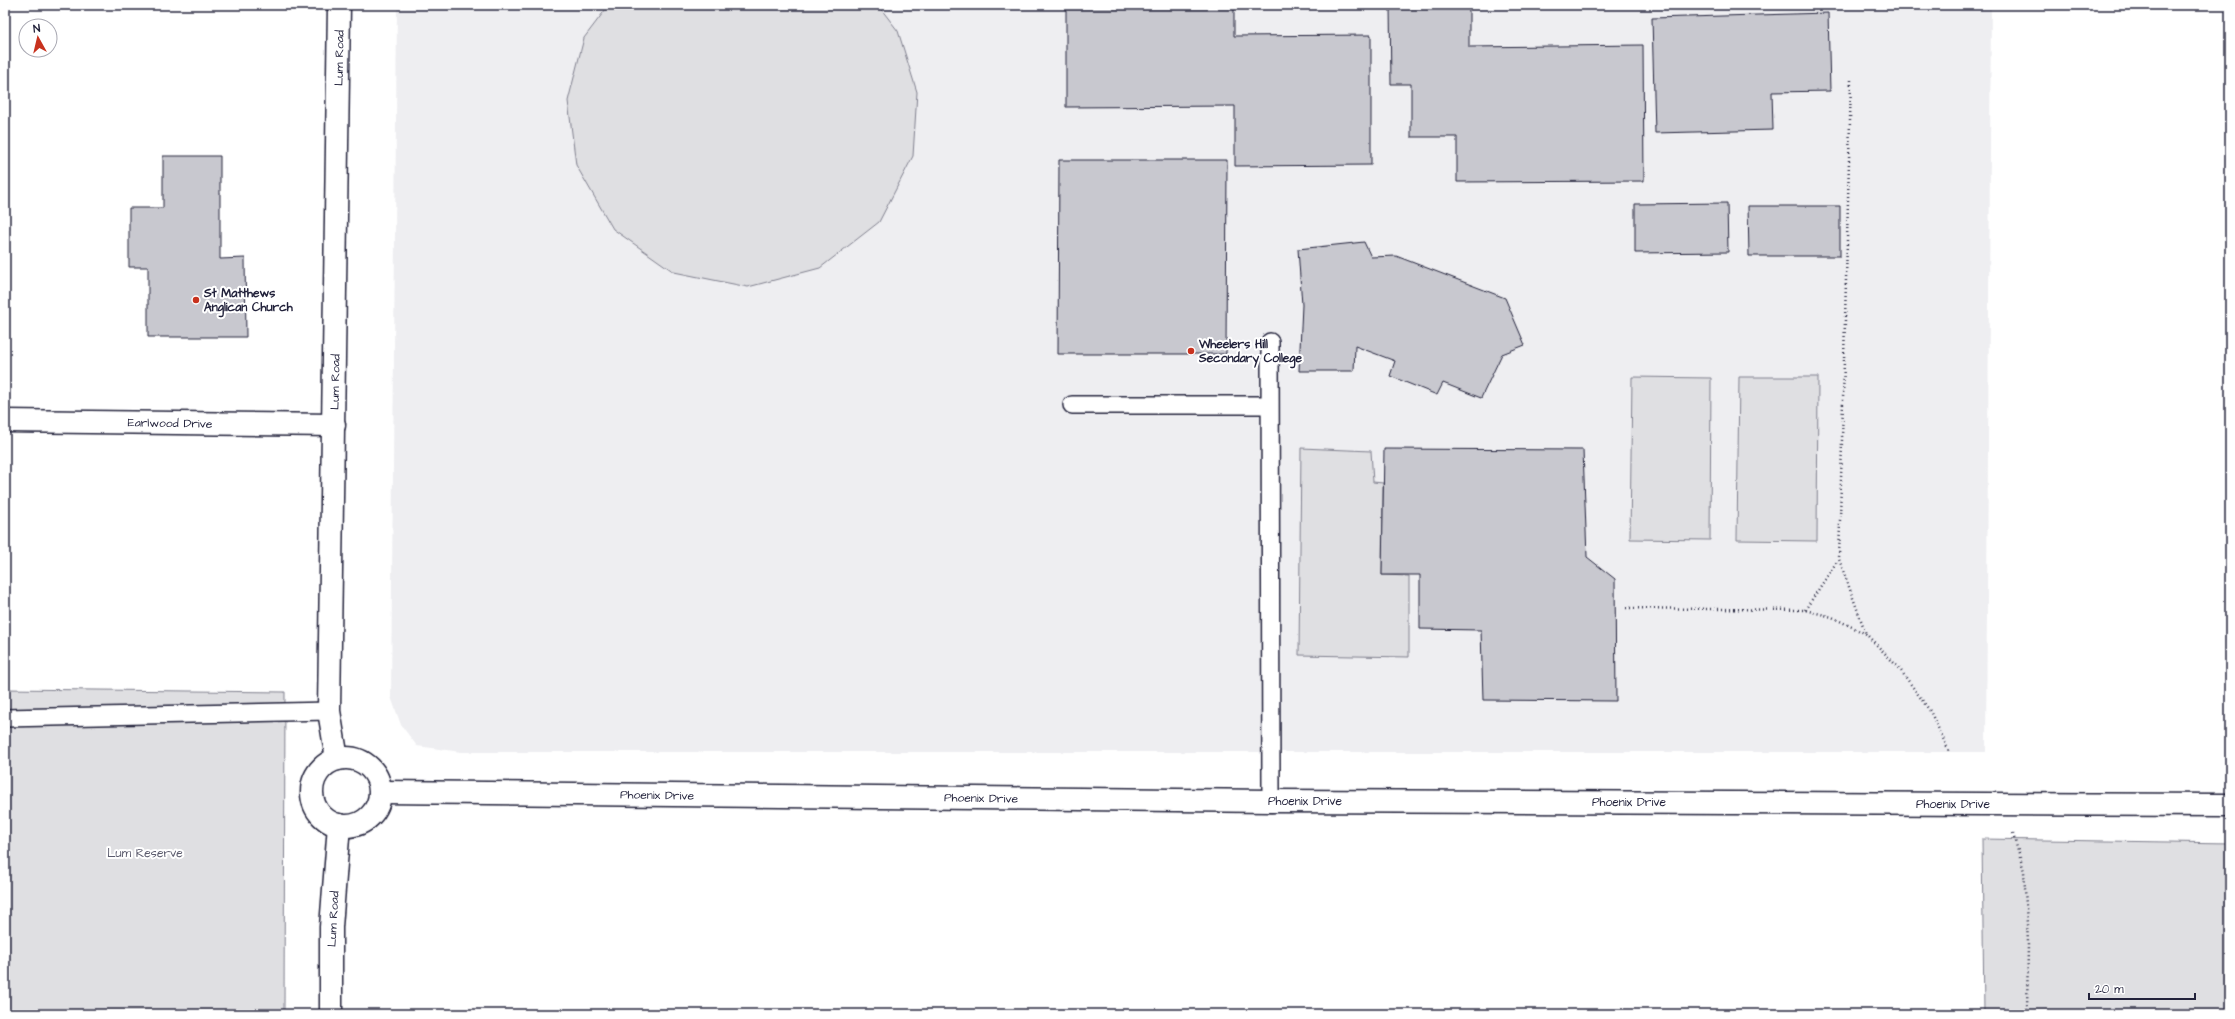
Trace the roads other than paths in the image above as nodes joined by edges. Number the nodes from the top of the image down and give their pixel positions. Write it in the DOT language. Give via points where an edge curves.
graph roads {
  1 [pos="339,5"];
  2 [pos="1270,342"];
  3 [pos="1072,405"];
  4 [pos="1269,405"];
  5 [pos="5,421"];
  6 [pos="334,425"];
  7 [pos="329,711"];
  8 [pos="5,718"];
  9 [pos="337,759"];
  10 [pos="380,792"];
  11 [pos="1271,800"];
  12 [pos="2230,806"];
  13 [pos="339,825"];
  14 [pos="331,1014"];
  1 -- 6 [label="street, Lum Road"];
  2 -- 4 [label="lane"];
  3 -- 4 [label="lane"];
  4 -- 11 [label="lane"];
  5 -- 6 [label="street, Earlwood Drive"];
  6 -- 7 [label="street, Lum Road"];
  7 -- 8 [label="lane"];
  7 -- 9 [label="street, Lum Road"];
  9 -- 10 [label="street" via="361,761 371,768 377,778"];
  9 -- 13 [label="street" via="320,771 314,781 312,793 320,813"];
  10 -- 11 [label="street, Phoenix Drive"];
  10 -- 13 [label="street" via="378,804 372,814 352,825"];
  11 -- 12 [label="street, Phoenix Drive"];
  13 -- 14 [label="street, Lum Road" via="331,927"];
}
